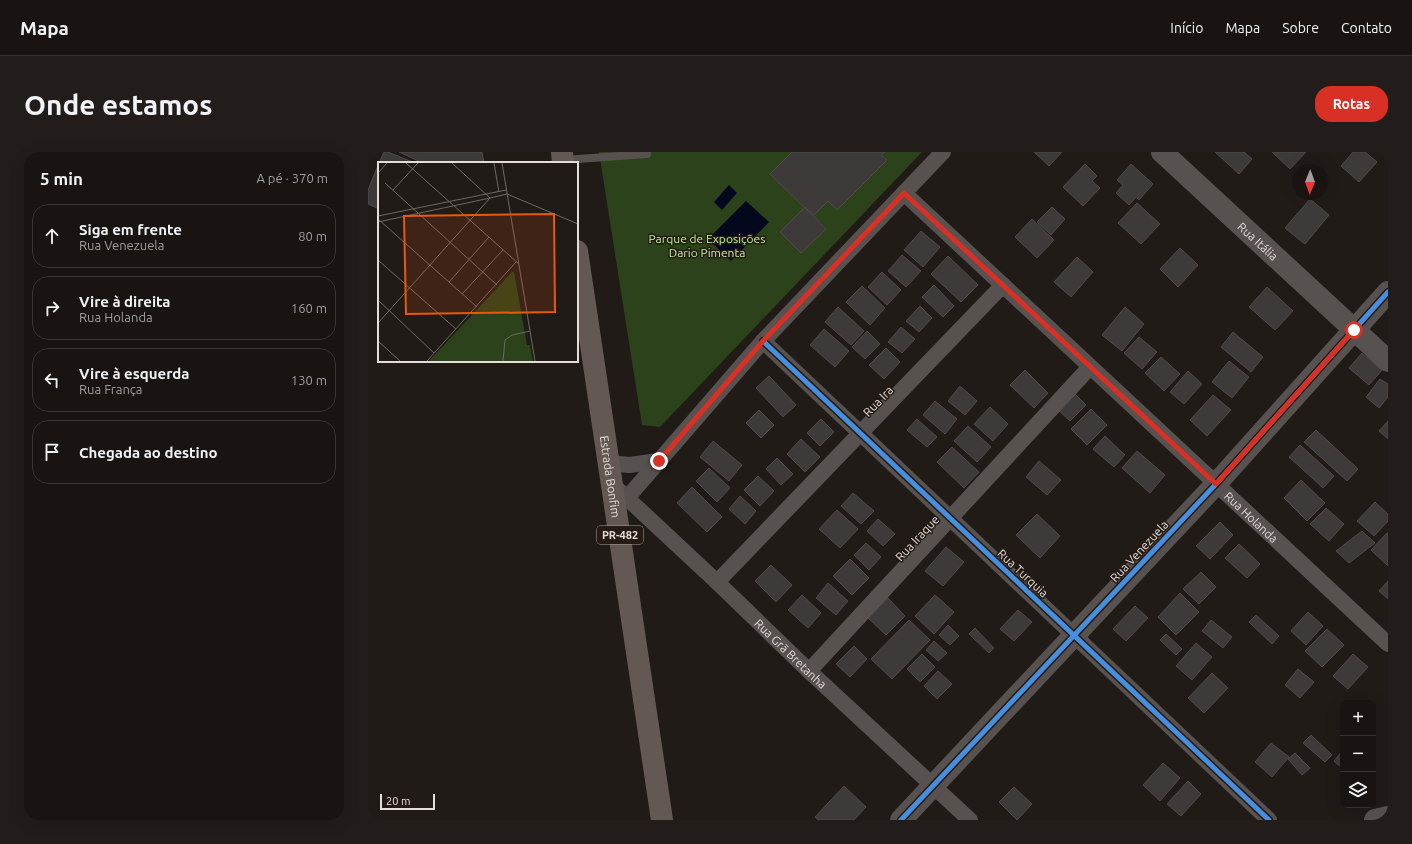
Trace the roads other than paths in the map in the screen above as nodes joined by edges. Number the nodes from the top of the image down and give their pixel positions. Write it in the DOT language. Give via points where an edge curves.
graph roads {
  1 [pos="943,152"];
  2 [pos="1162,152"];
  3 [pos="647,154"];
  4 [pos="563,159"];
  5 [pos="904,193"];
  6 [pos="578,257"];
  7 [pos="1002,285"];
  8 [pos="1388,292"];
  9 [pos="1354,330"];
  10 [pos="763,341"];
  11 [pos="1388,361"];
  12 [pos="1090,367"];
  13 [pos="861,434"];
  14 [pos="659,461"];
  15 [pos="610,463"];
  16 [pos="1216,484"];
  17 [pos="620,491"];
  18 [pos="950,518"];
  19 [pos="717,582"];
  20 [pos="1074,634"];
  21 [pos="1388,644"];
  22 [pos="809,671"];
  23 [pos="932,785"];
  24 [pos="1388,817"];
  25 [pos="662,820"];
  26 [pos="901,820"];
  27 [pos="970,820"];
  28 [pos="1269,820"];
  29 [pos="1375,820"];
  1 -- 5 [label="street"];
  2 -- 9 [label="street, Rua Itália"];
  3 -- 4 [label="lane"];
  5 -- 7 [label="street, Rua Holanda"];
  5 -- 10 [label="street"];
  6 -- 15 [label="main road, Estrada Bonfim / PR-482"];
  7 -- 12 [label="street, Rua Holanda"];
  7 -- 13 [label="street, Rua Ira"];
  8 -- 9 [label="street, Rua Venezuela"];
  9 -- 11 [label="street, Rua Itália"];
  9 -- 16 [label="street, Rua Venezuela"];
  10 -- 13 [label="street, Rua Turquia"];
  10 -- 14 [label="street"];
  12 -- 16 [label="street, Rua Holanda"];
  12 -- 18 [label="street, Rua Iraque"];
  13 -- 18 [label="street, Rua Turquia"];
  13 -- 19 [label="street, Rua Ira"];
  14 -- 15 [label="street" via="629,465"];
  14 -- 17 [label="street"];
  15 -- 17 [label="main road, Estrada Bonfim / PR-482"];
  16 -- 20 [label="street, Rua Venezuela"];
  16 -- 21 [label="street, Rua Holanda"];
  17 -- 19 [label="street, Rua Grã Bretanha"];
  17 -- 25 [label="main road, Estrada Bonfim / PR-482"];
  18 -- 20 [label="street, Rua Turquia"];
  18 -- 22 [label="street, Rua Iraque"];
  19 -- 22 [label="street, Rua Grã Bretanha"];
  20 -- 23 [label="street, Rua Venezuela"];
  20 -- 28 [label="street, Rua Turquia"];
  22 -- 23 [label="street, Rua Grã Bretanha"];
  23 -- 26 [label="street, Rua Venezuela"];
  23 -- 27 [label="street, Rua Grã Bretanha"];
  24 -- 29 [label="street"];
}
